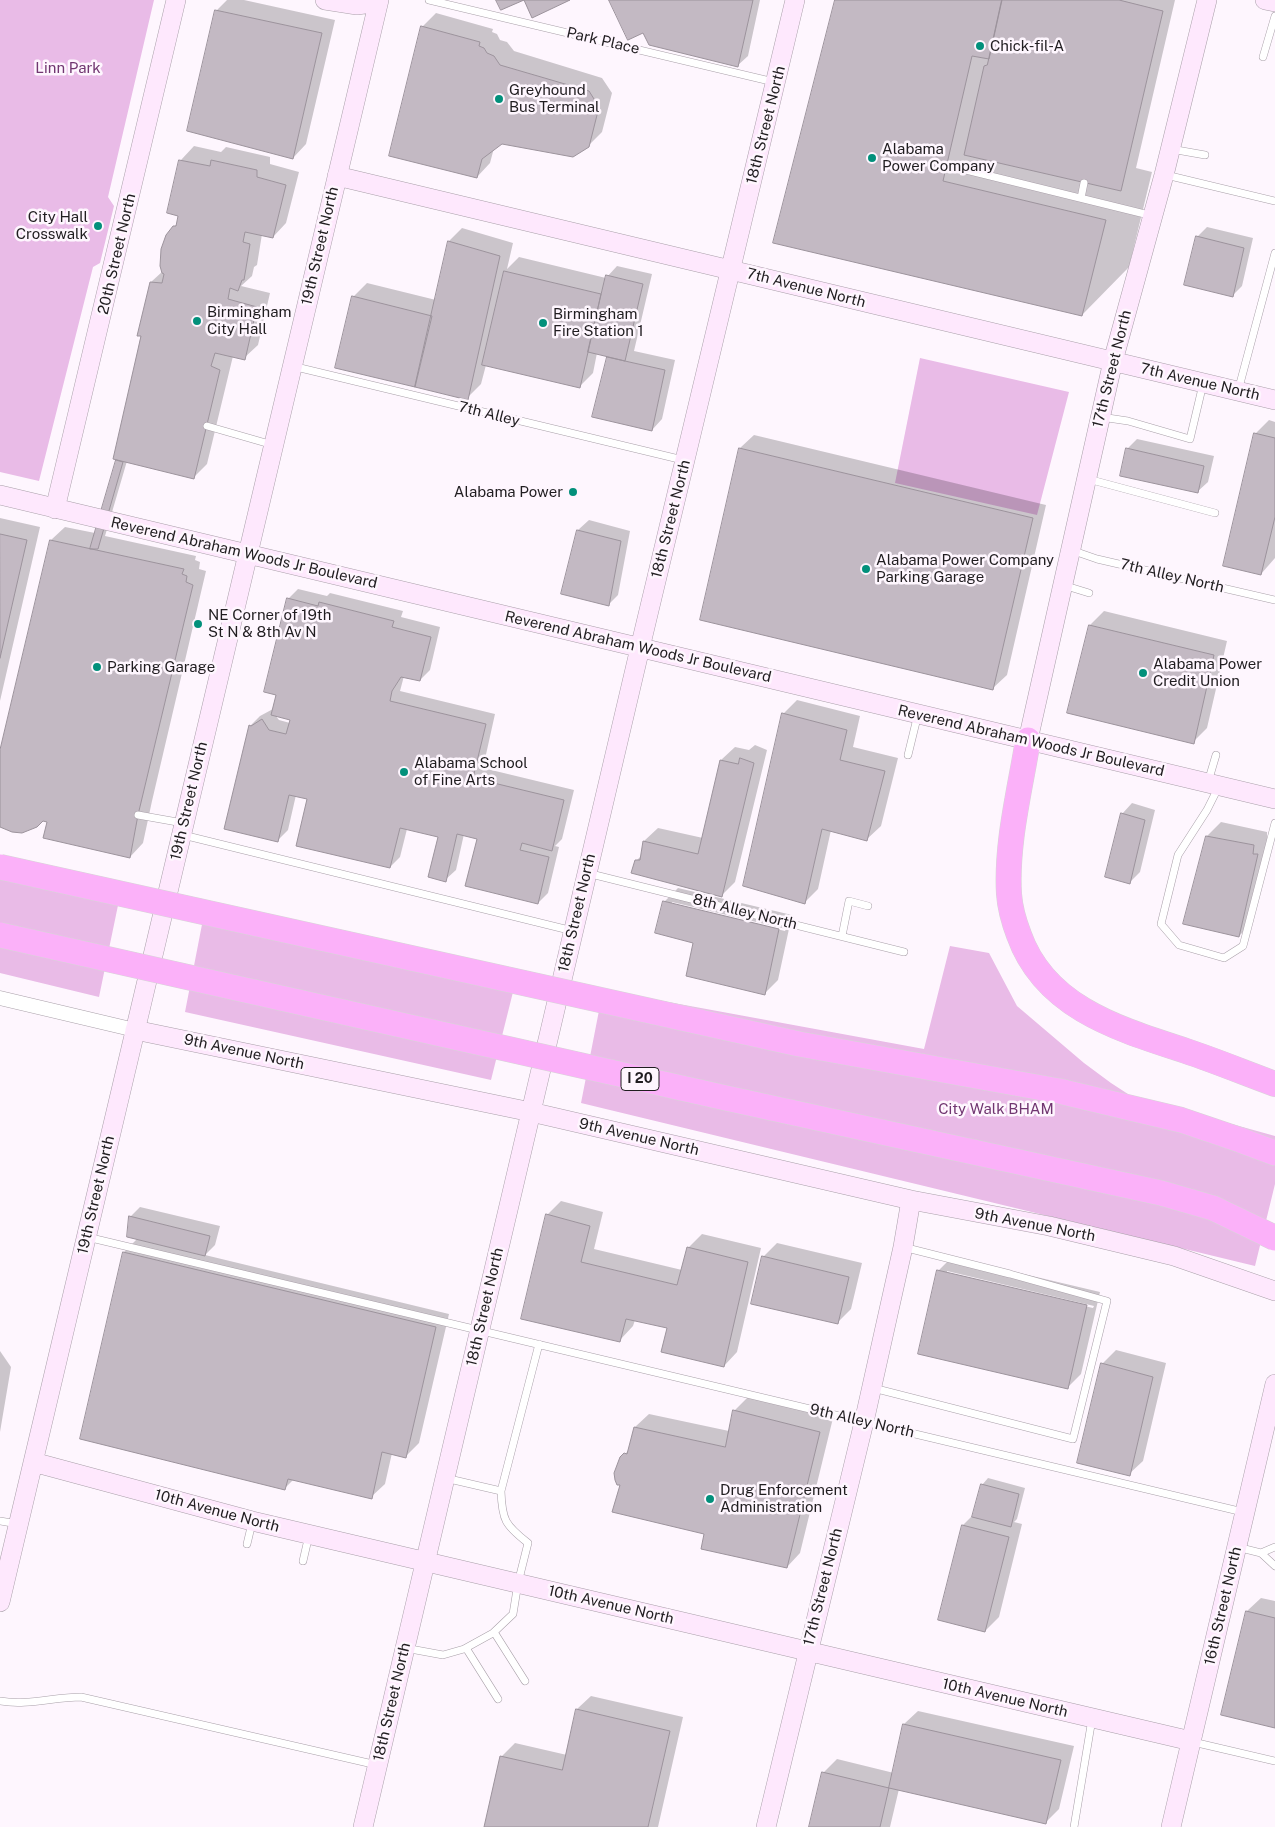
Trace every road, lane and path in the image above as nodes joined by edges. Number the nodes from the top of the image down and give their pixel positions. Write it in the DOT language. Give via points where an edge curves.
graph roads {
  1 [pos="176,0"];
  2 [pos="325,0"];
  3 [pos="429,0"];
  4 [pos="795,0"];
  5 [pos="1207,0"];
  6 [pos="1265,0"];
  7 [pos="381,1"];
  8 [pos="1275,2"];
  9 [pos="1275,16"];
  10 [pos="1262,57"];
  11 [pos="776,83"];
  12 [pos="1171,148"];
  13 [pos="1205,155"];
  14 [pos="966,170"];
  15 [pos="1164,174"];
  16 [pos="337,176"];
  17 [pos="1084,183"];
  18 [pos="1081,198"];
  19 [pos="1275,201"];
  20 [pos="1153,216"];
  21 [pos="1275,254"];
  22 [pos="730,270"];
  23 [pos="1113,362"];
  24 [pos="292,366"];
  25 [pos="1203,384"];
  26 [pos="1238,392"];
  27 [pos="1275,400"];
  28 [pos="1100,417"];
  29 [pos="207,426"];
  30 [pos="273,445"];
  31 [pos="686,461"];
  32 [pos="1086,478"];
  33 [pos="0,495"];
  34 [pos="55,509"];
  35 [pos="1215,513"];
  36 [pos="1069,550"];
  37 [pos="247,554"];
  38 [pos="1062,584"];
  39 [pos="1089,594"];
  40 [pos="1275,600"];
  41 [pos="640,648"];
  42 [pos="918,714"];
  43 [pos="1028,740"];
  44 [pos="908,755"];
  45 [pos="1216,755"];
  46 [pos="1214,784"];
  47 [pos="1275,799"];
  48 [pos="138,815"];
  49 [pos="1275,822"];
  50 [pos="182,829"];
  51 [pos="0,867"];
  52 [pos="587,873"];
  53 [pos="868,906"];
  54 [pos="573,931"];
  55 [pos="0,935"];
  56 [pos="842,936"];
  57 [pos="904,952"];
  58 [pos="0,998"];
  59 [pos="135,1030"];
  60 [pos="1275,1084"];
  61 [pos="531,1112"];
  62 [pos="1275,1153"];
  63 [pos="911,1200"];
  64 [pos="86,1237"];
  65 [pos="1275,1238"];
  66 [pos="903,1247"];
  67 [pos="1275,1291"];
  68 [pos="480,1330"];
  69 [pos="539,1344"];
  70 [pos="1275,1384"];
  71 [pos="872,1387"];
  72 [pos="864,1422"];
  73 [pos="33,1462"];
  74 [pos="445,1478"];
  75 [pos="501,1491"];
  76 [pos="1245,1512"];
  77 [pos="252,1521"];
  78 [pos="9,1523"];
  79 [pos="309,1534"];
  80 [pos="247,1544"];
  81 [pos="1237,1547"];
  82 [pos="1275,1547"];
  83 [pos="1262,1553"];
  84 [pos="303,1561"];
  85 [pos="425,1562"];
  86 [pos="1275,1566"];
  87 [pos="518,1583"];
  88 [pos="0,1602"];
  89 [pos="494,1632"];
  90 [pos="405,1648"];
  91 [pos="466,1648"];
  92 [pos="807,1651"];
  93 [pos="525,1681"];
  94 [pos="498,1699"];
  95 [pos="0,1700"];
  96 [pos="1092,1718"];
  97 [pos="1191,1741"];
  98 [pos="1275,1761"];
  99 [pos="378,1765"];
  100 [pos="363,1827"];
  101 [pos="766,1827"];
  102 [pos="1074,1827"];
  103 [pos="1171,1827"];
  1 -- 34 [label="street, 20th Street North"];
  2 -- 7 [label="street" via="357,5"];
  3 -- 11 [label="lane, Park Place"];
  4 -- 11 [label="street, 18th Street North"];
  5 -- 12 [label="street, 17th Street North"];
  6 -- 8 [label="street"];
  7 -- 16 [label="street, 19th Street North"];
  9 -- 10 [label="lane"];
  11 -- 22 [label="street, 18th Street North"];
  12 -- 13 [label="lane"];
  12 -- 15 [label="street, 17th Street North"];
  14 -- 18 [label="lane"];
  15 -- 19 [label="lane"];
  15 -- 20 [label="street, 17th Street North"];
  16 -- 22 [label="street, 7th Avenue North"];
  16 -- 24 [label="street, 19th Street North"];
  17 -- 18 [label="lane"];
  18 -- 20 [label="lane"];
  20 -- 23 [label="street, 17th Street North"];
  21 -- 26 [label="lane"];
  22 -- 23 [label="street, 7th Avenue North"];
  22 -- 31 [label="street, 18th Street North"];
  23 -- 25 [label="street, 7th Avenue North"];
  23 -- 28 [label="street, 17th Street North"];
  24 -- 30 [label="street, 19th Street North"];
  24 -- 31 [label="lane, 7th Alley"];
  25 -- 26 [label="street, 7th Avenue North"];
  25 -- 28 [label="lane" via="1190,439 1128,421"];
  26 -- 27 [label="street, 7th Avenue North"];
  28 -- 32 [label="street, 17th Street North"];
  29 -- 30 [label="lane"];
  30 -- 37 [label="street, 19th Street North"];
  31 -- 41 [label="street, 18th Street North"];
  32 -- 35 [label="lane"];
  32 -- 36 [label="street, 17th Street North"];
  33 -- 34 [label="street, Reverend Abraham Woods Jr Boulevard"];
  34 -- 37 [label="street, Reverend Abraham Woods Jr Boulevard"];
  36 -- 38 [label="street, 17th Street North"];
  36 -- 40 [label="lane, 7th Alley North"];
  37 -- 41 [label="street, Reverend Abraham Woods Jr Boulevard"];
  37 -- 50 [label="street, 19th Street North"];
  38 -- 39 [label="lane"];
  38 -- 43 [label="street, 17th Street North"];
  41 -- 42 [label="street, Reverend Abraham Woods Jr Boulevard"];
  41 -- 52 [label="street, 18th Street North"];
  42 -- 43 [label="street, Reverend Abraham Woods Jr Boulevard"];
  42 -- 44 [label="lane"];
  43 -- 46 [label="street, Reverend Abraham Woods Jr Boulevard"];
  43 -- 60 [label="highway" via="1010,858 1010,896 1014,922 1030,960 1046,982 1086,1011 1128,1032"];
  45 -- 46 [label="lane"];
  46 -- 47 [label="street, Reverend Abraham Woods Jr Boulevard"];
  46 -- 49 [label="lane" via="1207,810 1178,854 1161,924 1179,945 1224,958 1243,946"];
  48 -- 50 [label="lane"];
  50 -- 54 [label="lane"];
  50 -- 59 [label="street, 19th Street North"];
  51 -- 62 [label="highway, bridge" via="799,1044 1059,1091 1181,1120"];
  52 -- 54 [label="street, 18th Street North"];
  52 -- 56 [label="lane, 8th Alley North"];
  53 -- 56 [label="lane" via="849,902"];
  54 -- 61 [label="street, 18th Street North"];
  55 -- 65 [label="highway, I 20, bridge" via="1161,1193 1213,1208"];
  56 -- 57 [label="lane, 8th Alley North"];
  58 -- 59 [label="street, 9th Avenue North"];
  59 -- 61 [label="street, 9th Avenue North"];
  59 -- 64 [label="street, 19th Street North"];
  61 -- 63 [label="street, 9th Avenue North"];
  61 -- 68 [label="street, 18th Street North"];
  63 -- 66 [label="street, 17th Street North"];
  63 -- 67 [label="street, 9th Avenue North" via="1049,1226 1174,1256"];
  64 -- 68 [label="lane, 9th Alley North"];
  64 -- 73 [label="street, 19th Street North"];
  66 -- 71 [label="street, 17th Street North"];
  66 -- 71 [label="lane" via="1107,1301 1072,1439"];
  68 -- 69 [label="lane, 9th Alley North"];
  68 -- 74 [label="street, 18th Street North"];
  69 -- 72 [label="lane, 9th Alley North"];
  69 -- 75 [label="lane"];
  70 -- 76 [label="street, 16th Street North"];
  71 -- 72 [label="street, 17th Street North"];
  72 -- 76 [label="lane, 9th Alley North"];
  72 -- 92 [label="street, 17th Street North"];
  73 -- 77 [label="street, 10th Avenue North"];
  73 -- 78 [label="street, 19th Street North"];
  74 -- 75 [label="lane"];
  74 -- 85 [label="street, 18th Street North"];
  75 -- 87 [label="lane" via="502,1512 511,1530 528,1543"];
  76 -- 81 [label="street, 16th Street North"];
  77 -- 79 [label="street, 10th Avenue North"];
  77 -- 80 [label="lane"];
  78 -- 88 [label="street, 19th Street North"];
  79 -- 84 [label="lane"];
  79 -- 85 [label="street, 10th Avenue North"];
  81 -- 83 [label="lane"];
  81 -- 97 [label="street, 16th Street North"];
  82 -- 83 [label="lane"];
  83 -- 86 [label="lane"];
  85 -- 87 [label="street, 10th Avenue North"];
  85 -- 90 [label="street, 18th Street North"];
  87 -- 89 [label="lane" via="513,1614"];
  87 -- 92 [label="street, 10th Avenue North"];
  89 -- 91 [label="lane"];
  89 -- 93 [label="lane"];
  90 -- 91 [label="lane" via="443,1655"];
  90 -- 99 [label="street, 18th Street North"];
  91 -- 94 [label="lane"];
  92 -- 96 [label="street, 10th Avenue North"];
  92 -- 101 [label="street, 17th Street North"];
  95 -- 99 [label="lane" via="26,1702 81,1697"];
  96 -- 97 [label="street, 10th Avenue North"];
  96 -- 102 [label="lane"];
  97 -- 98 [label="lane"];
  97 -- 103 [label="street, 16th Street North"];
  99 -- 100 [label="street, 18th Street North"];
}
